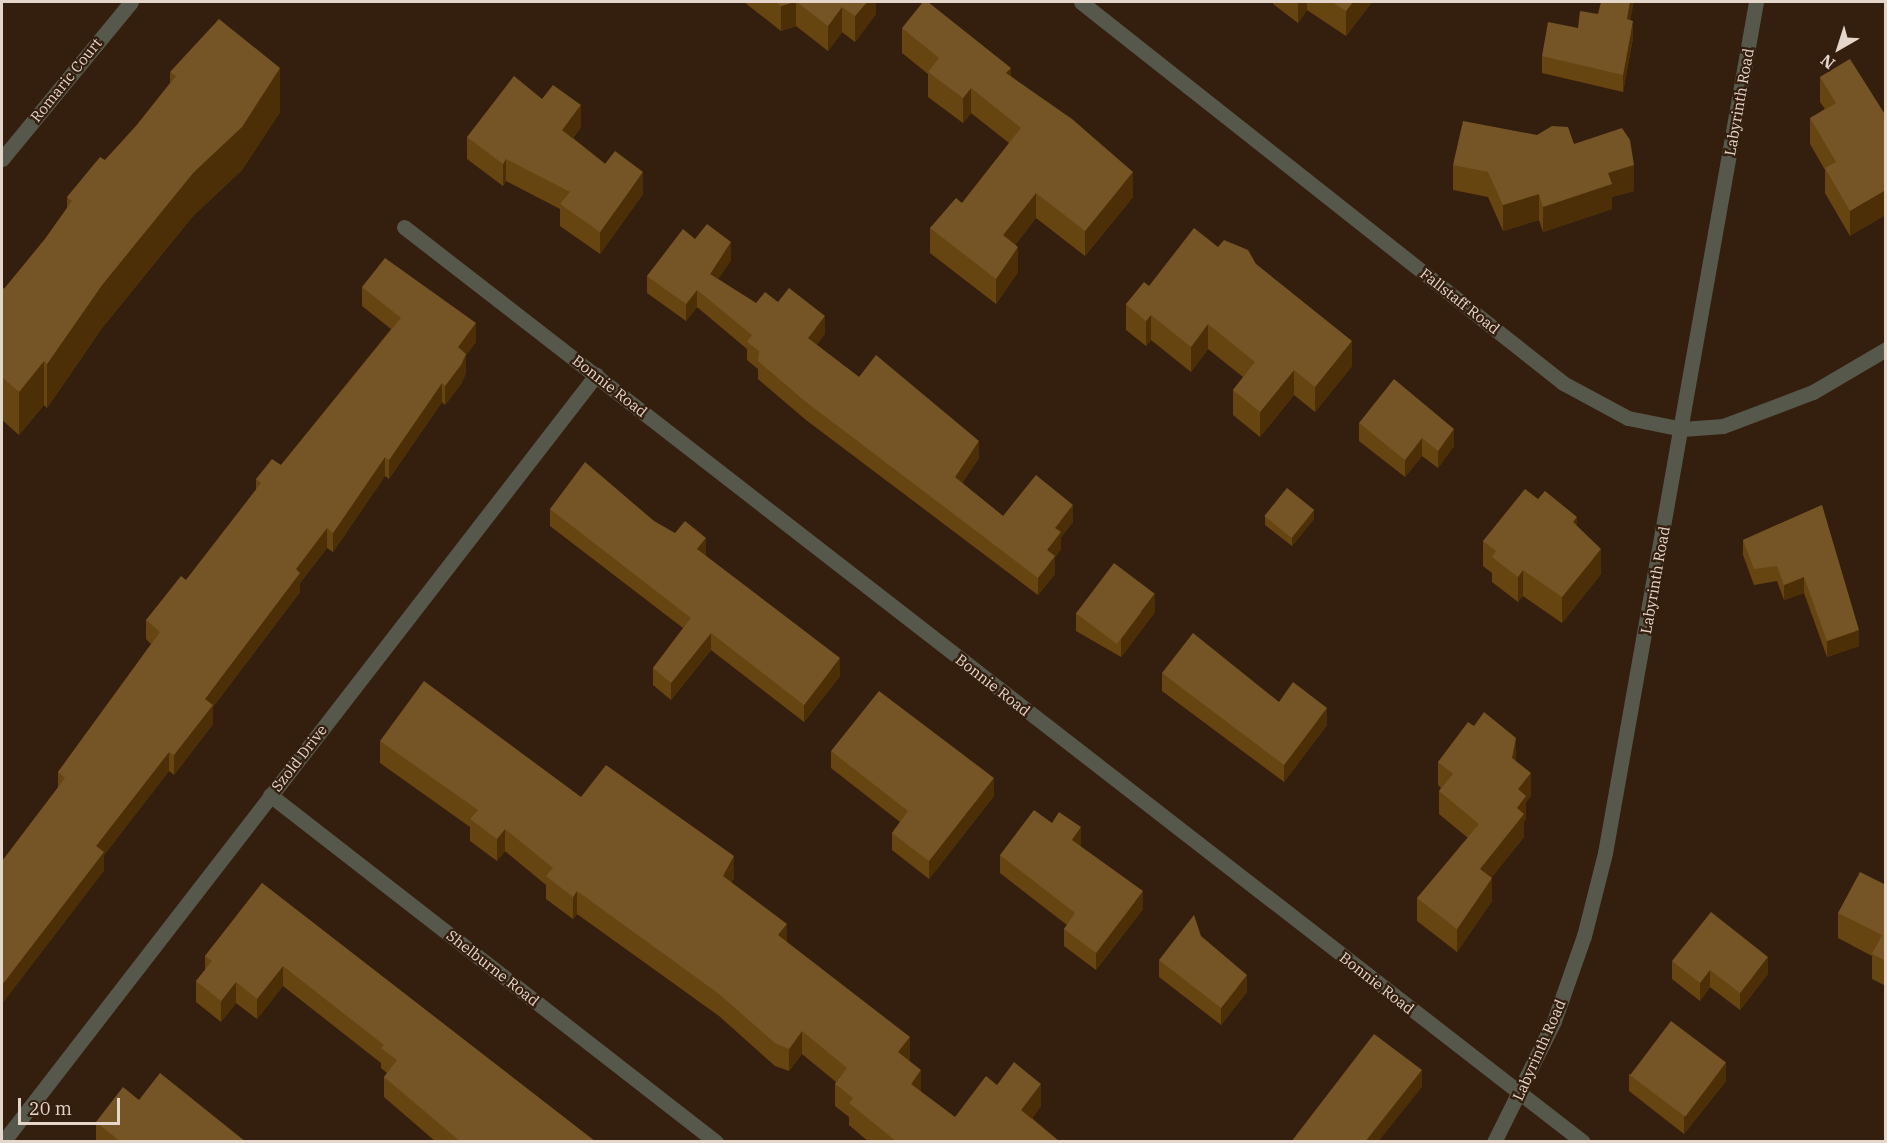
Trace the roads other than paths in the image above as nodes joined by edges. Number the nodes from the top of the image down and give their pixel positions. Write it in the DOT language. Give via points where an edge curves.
graph roads {
  1 [pos="131,2"];
  2 [pos="1081,2"];
  3 [pos="1756,2"];
  4 [pos="2,159"];
  5 [pos="404,227"];
  6 [pos="1886,349"];
  7 [pos="596,375"];
  8 [pos="1682,429"];
  9 [pos="270,795"];
  10 [pos="1520,1095"];
  11 [pos="3,1142"];
  12 [pos="716,1142"];
  13 [pos="1494,1142"];
  14 [pos="1583,1142"];
  1 -- 4 [label="street, Romaric Court"];
  2 -- 8 [label="street, Fallstaff Road" via="1563,383 1628,418"];
  3 -- 8 [label="street, Labyrinth Road"];
  5 -- 7 [label="street, Bonnie Road"];
  6 -- 8 [label="street, Fallstaff Road" via="1766,413 1723,426"];
  7 -- 9 [label="street, Szold Drive"];
  7 -- 10 [label="street, Bonnie Road"];
  8 -- 10 [label="street, Labyrinth Road" via="1605,853 1584,936"];
  9 -- 11 [label="street, Szold Drive"];
  9 -- 12 [label="street, Shelburne Road"];
  10 -- 13 [label="street, Labyrinth Road"];
  10 -- 14 [label="street, Bonnie Road"];
}
